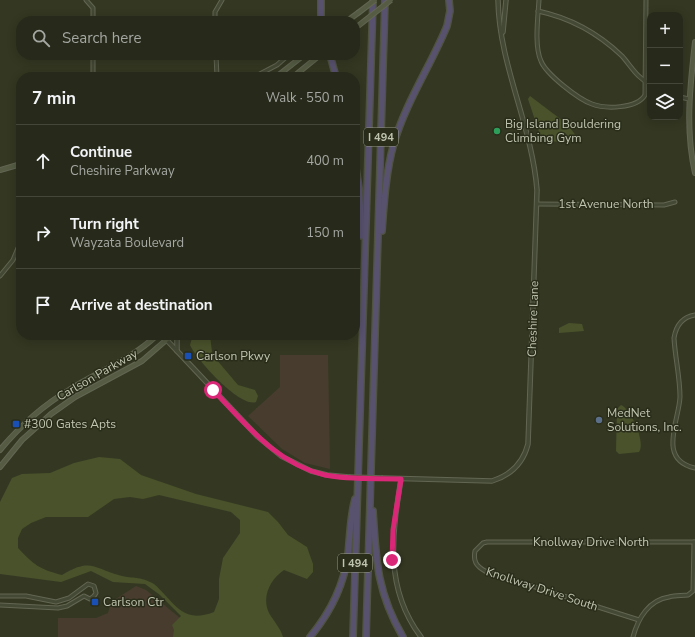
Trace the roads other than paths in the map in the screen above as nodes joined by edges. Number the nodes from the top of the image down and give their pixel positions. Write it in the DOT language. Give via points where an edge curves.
graph roads {
  1 [pos="222,0"];
  2 [pos="321,0"];
  3 [pos="374,0"];
  4 [pos="386,0"];
  5 [pos="391,0"];
  6 [pos="449,0"];
  7 [pos="498,0"];
  8 [pos="506,0"];
  9 [pos="538,0"];
  10 [pos="646,0"];
  11 [pos="88,1"];
  12 [pos="538,11"];
  13 [pos="93,16"];
  14 [pos="215,16"];
  15 [pos="321,16"];
  16 [pos="354,16"];
  17 [pos="360,24"];
  18 [pos="503,33"];
  19 [pos="695,42"];
  20 [pos="93,60"];
  21 [pos="216,60"];
  22 [pos="283,60"];
  23 [pos="298,60"];
  24 [pos="314,60"];
  25 [pos="331,60"];
  26 [pos="93,72"];
  27 [pos="216,72"];
  28 [pos="264,72"];
  29 [pos="282,72"];
  30 [pos="299,72"];
  31 [pos="335,72"];
  32 [pos="646,82"];
  33 [pos="683,98"];
  34 [pos="689,99"];
  35 [pos="695,101"];
  36 [pos="16,165"];
  37 [pos="0,170"];
  38 [pos="695,173"];
  39 [pos="675,202"];
  40 [pos="537,204"];
  41 [pos="360,205"];
  42 [pos="16,253"];
  43 [pos="378,273"];
  44 [pos="364,275"];
  45 [pos="0,276"];
  46 [pos="695,315"];
  47 [pos="151,340"];
  48 [pos="166,340"];
  49 [pos="177,340"];
  50 [pos="177,352"];
  51 [pos="0,450"];
  52 [pos="0,467"];
  53 [pos="695,468"];
  54 [pos="401,479"];
  55 [pos="371,485"];
  56 [pos="357,489"];
  57 [pos="487,542"];
  58 [pos="694,542"];
  59 [pos="80,591"];
  60 [pos="0,596"];
  61 [pos="84,596"];
  62 [pos="0,605"];
  63 [pos="639,620"];
  64 [pos="310,637"];
  65 [pos="352,637"];
  66 [pos="366,637"];
  67 [pos="403,637"];
  68 [pos="421,637"];
  69 [pos="633,637"];
  1 -- 14 [label="street"];
  2 -- 15 [label="highway"];
  3 -- 16 [label="main road, bridge"];
  3 -- 44 [label="highway, I 494"];
  4 -- 43 [label="highway, I 494"];
  5 -- 17 [label="main road, bridge"];
  6 -- 43 [label="highway" via="447,26 400,125 391,155"];
  7 -- 18 [label="street, Cheshire Lane"];
  8 -- 18 [label="street, Cheshire Lane"];
  9 -- 12 [label="street"];
  10 -- 32 [label="street"];
  11 -- 13 [label="street" via="93,8"];
  12 -- 32 [label="street" via="564,18 597,35"];
  12 -- 32 [label="street" via="538,51 543,65 584,100 594,105 628,106 638,103 646,93"];
  18 -- 40 [label="street, Cheshire Lane" via="506,63 533,160"];
  19 -- 34 [label="main road"];
  20 -- 26 [label="street"];
  21 -- 27 [label="street"];
  22 -- 28 [label="street"];
  23 -- 29 [label="main road"];
  24 -- 30 [label="main road"];
  25 -- 31 [label="highway"];
  33 -- 34 [label="street"];
  34 -- 35 [label="street"];
  34 -- 38 [label="main road" via="690,143"];
  36 -- 37 [label="main road"];
  39 -- 40 [label="street, 1st Avenue North" via="664,205"];
  40 -- 54 [label="street, Cheshire Lane" via="529,435 523,459 510,473 492,481"];
  41 -- 44 [label="highway"];
  42 -- 45 [label="street"];
  43 -- 55 [label="highway, I 494"];
  44 -- 56 [label="highway, I 494"];
  46 -- 53 [label="street" via="680,323 674,338 680,396 672,440 680,462"];
  47 -- 51 [label="main road, Carlson Parkway" via="125,360 44,406"];
  48 -- 50 [label="street, Cheshire Lane"];
  48 -- 52 [label="main road, Carlson Parkway" via="142,361 75,397 51,414 22,440"];
  49 -- 50 [label="street"];
  50 -- 54 [label="street, Cheshire Lane, bridge" via="258,437 281,456 311,471 327,475"];
  54 -- 68 [label="street" via="393,530 392,560 400,597"];
  55 -- 66 [label="highway, I 494"];
  55 -- 67 [label="highway" via="378,578 386,603"];
  56 -- 64 [label="highway" via="341,586 331,608"];
  56 -- 65 [label="highway, I 494"];
  57 -- 58 [label="street, Knollway Drive North"];
  57 -- 63 [label="street, Knollway Drive South" via="477,547 474,555 476,565 485,571"];
  58 -- 63 [label="street" via="694,591 688,595 658,600"];
  59 -- 60 [label="street" via="56,602 26,596"];
  59 -- 61 [label="street"];
  59 -- 61 [label="street" via="88,584 94,586 94,596 90,599"];
  61 -- 62 [label="street" via="58,608"];
  63 -- 69 [label="street"];
}
